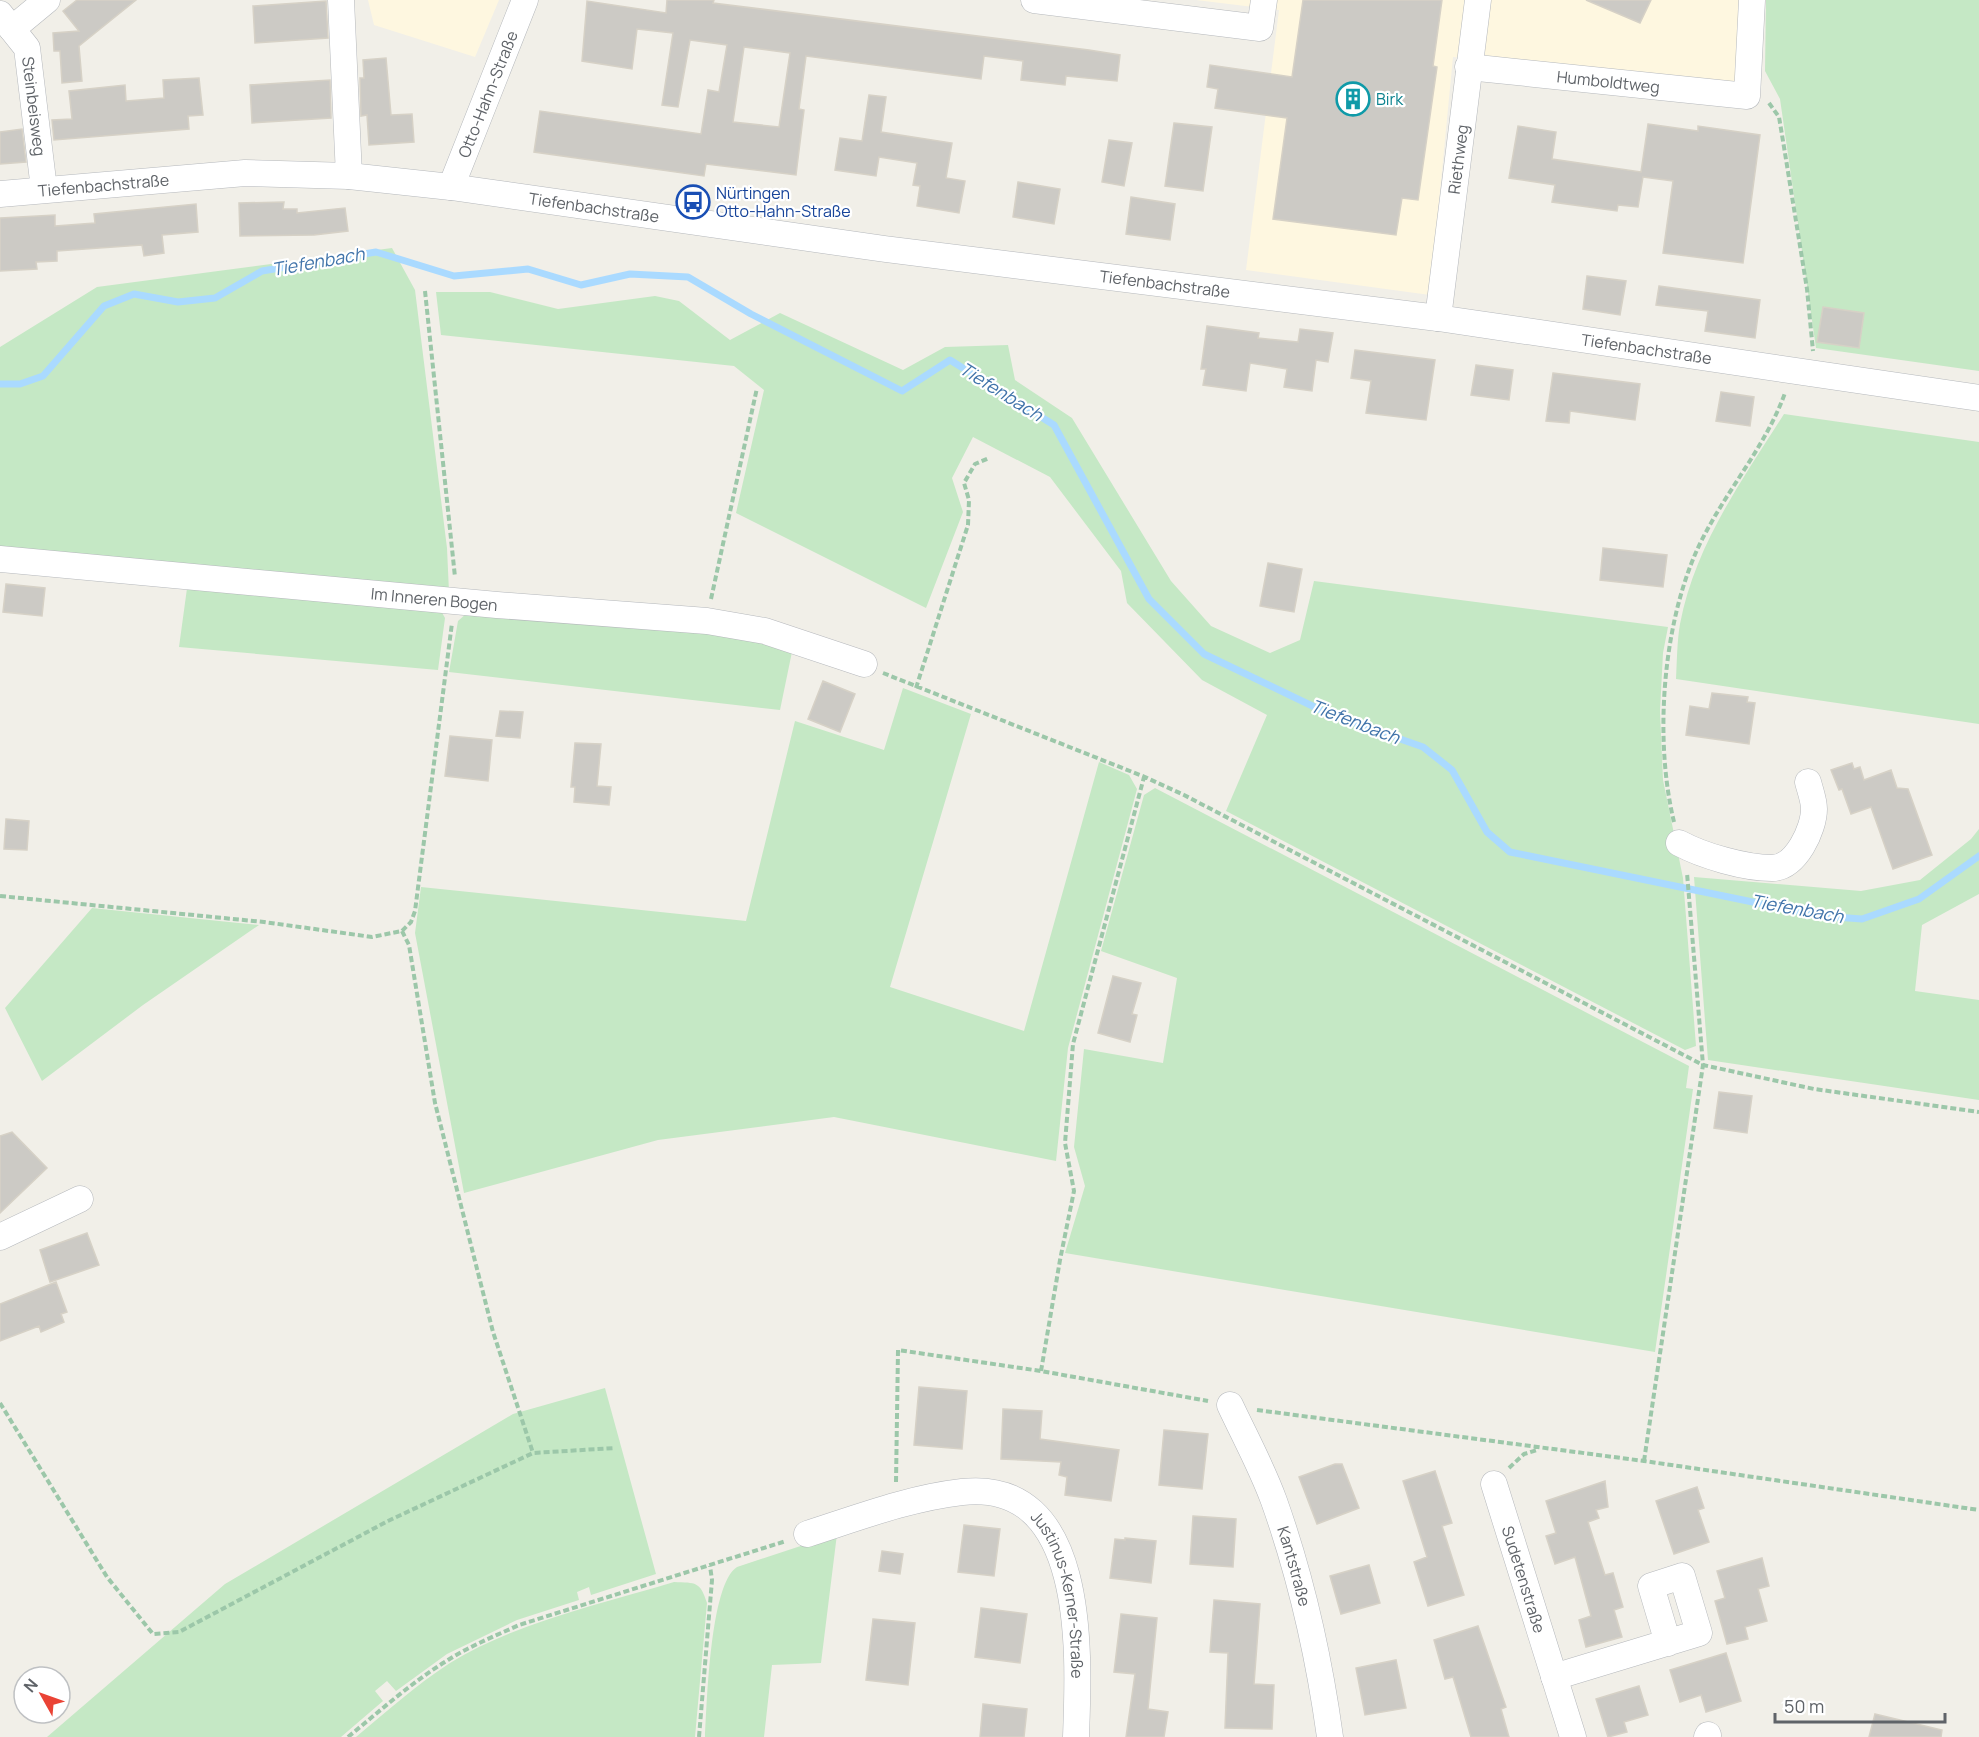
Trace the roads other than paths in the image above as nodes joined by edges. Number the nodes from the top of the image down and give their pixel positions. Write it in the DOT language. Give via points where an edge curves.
graph roads {
  1 [pos="47,0"];
  2 [pos="341,0"];
  3 [pos="525,0"];
  4 [pos="1034,0"];
  5 [pos="1264,0"];
  6 [pos="1478,0"];
  7 [pos="1752,0"];
  8 [pos="6,21"];
  9 [pos="1468,67"];
  10 [pos="349,176"];
  11 [pos="451,187"];
  12 [pos="45,189"];
  13 [pos="0,194"];
  14 [pos="1438,318"];
  15 [pos="1979,398"];
  16 [pos="0,559"];
  17 [pos="864,664"];
  18 [pos="1808,782"];
  19 [pos="1679,843"];
  20 [pos="80,1199"];
  21 [pos="0,1237"];
  22 [pos="1230,1405"];
  23 [pos="1494,1484"];
  24 [pos="807,1534"];
  25 [pos="1668,1643"];
  26 [pos="1554,1677"];
  27 [pos="1076,1737"];
  28 [pos="1330,1737"];
  29 [pos="1572,1737"];
  1 -- 8 [label="street, Steinbeisweg"];
  2 -- 10 [label="street"];
  3 -- 11 [label="street, Otto-Hahn-Straße"];
  4 -- 5 [label="street" via="1260,28"];
  6 -- 9 [label="street, Riethweg"];
  7 -- 9 [label="street, Humboldtweg" via="1747,96"];
  8 -- 12 [label="street, Steinbeisweg" via="27,48"];
  9 -- 14 [label="street, Riethweg"];
  10 -- 11 [label="street, Tiefenbachstraße"];
  10 -- 12 [label="street, Tiefenbachstraße" via="245,173"];
  11 -- 14 [label="street, Tiefenbachstraße" via="920,253"];
  12 -- 13 [label="street, Tiefenbachstraße"];
  14 -- 15 [label="street, Tiefenbachstraße"];
  16 -- 17 [label="street, Im Inneren Bogen" via="707,621 765,631"];
  18 -- 19 [label="street" via="1813,819 1791,861 1774,869 1713,858"];
  20 -- 21 [label="street"];
  22 -- 28 [label="street, Kantstraße" via="1273,1499 1298,1574"];
  23 -- 26 [label="street, Sudetenstraße"];
  24 -- 27 [label="street, Justinus-Kerner-Straße" via="895,1506 962,1492 988,1492 1021,1502 1046,1528 1065,1562 1077,1668"];
  25 -- 26 [label="street"];
  26 -- 29 [label="street, Sudetenstraße"];
}
